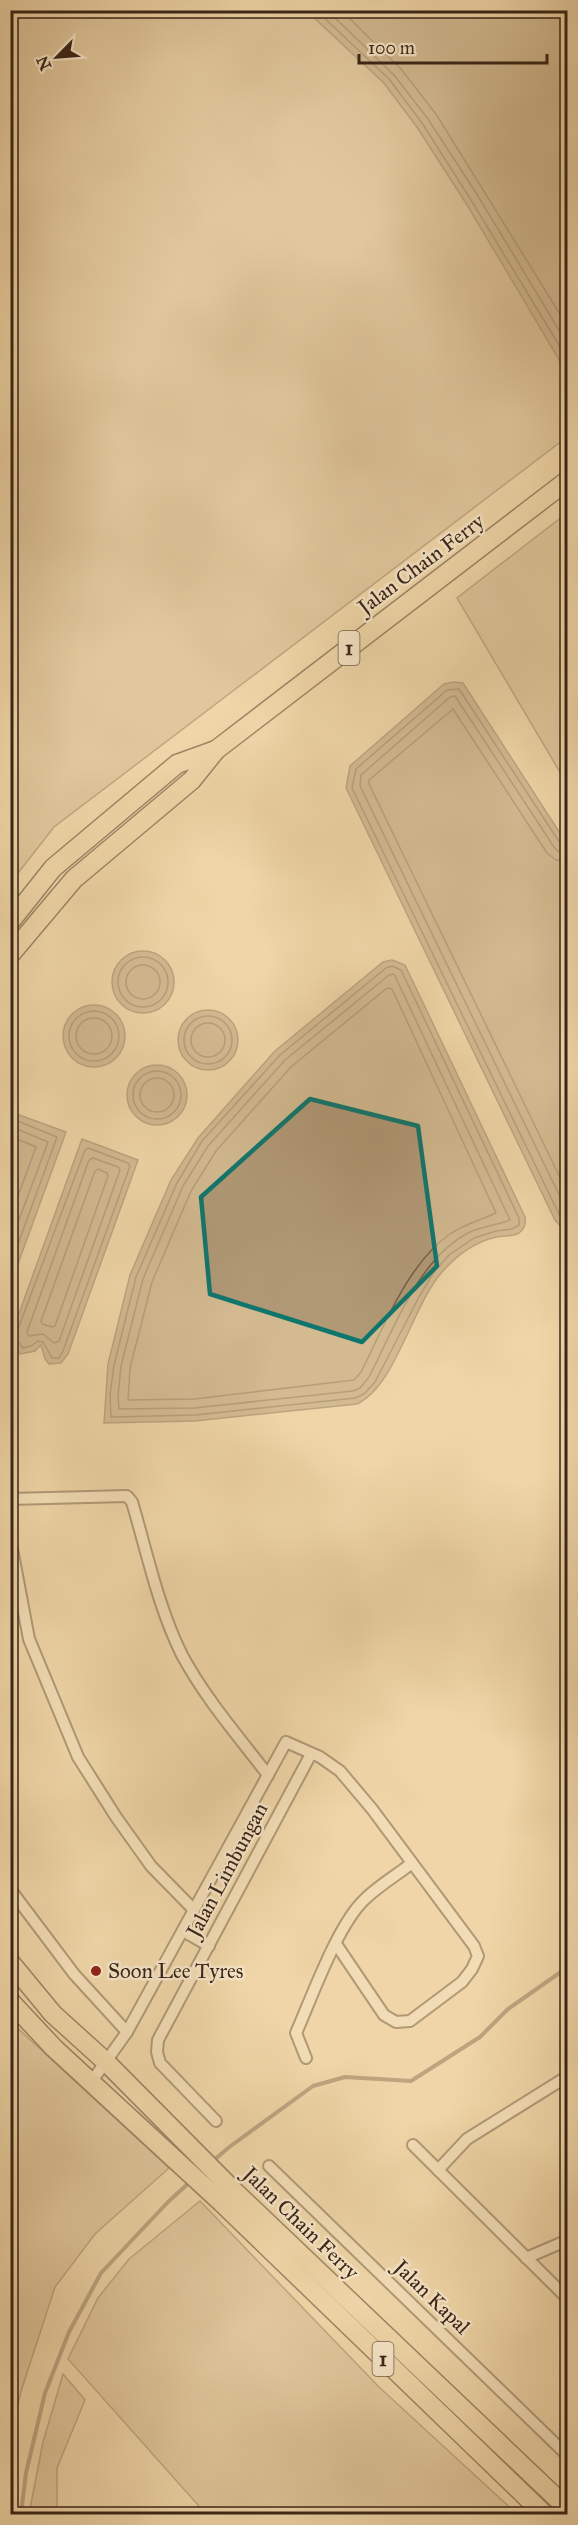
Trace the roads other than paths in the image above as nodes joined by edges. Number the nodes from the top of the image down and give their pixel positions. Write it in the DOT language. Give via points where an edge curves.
graph roads {
  1 [pos="567,480"];
  2 [pos="216,750"];
  3 [pos="10,921"];
  4 [pos="10,955"];
  5 [pos="10,1499"];
  6 [pos="10,1538"];
  7 [pos="311,1754"];
  8 [pos="268,1775"];
  9 [pos="412,1863"];
  10 [pos="10,1889"];
  11 [pos="194,1910"];
  12 [pos="183,1931"];
  13 [pos="336,1944"];
  14 [pos="209,1946"];
  15 [pos="10,1962"];
  16 [pos="10,2001"];
  17 [pos="127,2032"];
  18 [pos="306,2058"];
  19 [pos="106,2062"];
  20 [pos="567,2076"];
  21 [pos="92,2081"];
  22 [pos="216,2121"];
  23 [pos="413,2145"];
  24 [pos="269,2166"];
  25 [pos="438,2170"];
  26 [pos="228,2197"];
  27 [pos="567,2240"];
  28 [pos="526,2258"];
  29 [pos="567,2299"];
  30 [pos="567,2456"];
  31 [pos="561,2507"];
  32 [pos="544,2514"];
  1 -- 2 [label="highway, Jalan Chain Ferry / 1"];
  2 -- 3 [label="highway, Jalan Chain Ferry / 1" via="177,764 53,868"];
  2 -- 4 [label="highway, Jalan Chain Ferry / 1" via="192,780 74,879"];
  5 -- 8 [label="street" via="127,1496 166,1616 183,1655 218,1710"];
  6 -- 11 [label="street" via="29,1639 78,1757 151,1866"];
  7 -- 8 [label="street, Jalan Limbungan" via="286,1742"];
  7 -- 9 [label="street" via="340,1771"];
  7 -- 14 [label="street, Jalan Limbungan"];
  8 -- 11 [label="street, Jalan Limbungan"];
  9 -- 13 [label="street" via="365,1899"];
  9 -- 13 [label="street" via="474,1946 478,1956 462,1982 410,2021 396,2022 384,2015"];
  10 -- 17 [label="street" via="74,1974"];
  11 -- 12 [label="street, Jalan Limbungan"];
  12 -- 14 [label="street"];
  12 -- 17 [label="street, Jalan Limbungan"];
  13 -- 18 [label="street" via="296,2033"];
  14 -- 22 [label="street, Jalan Limbungan" via="158,2040 157,2052 160,2063"];
  15 -- 19 [label="highway, Jalan Chain Ferry / 1" via="53,2014"];
  16 -- 21 [label="highway, Jalan Chain Ferry / 1"];
  17 -- 19 [label="street, Jalan Limbungan"];
  19 -- 21 [label="street, Jalan Limbungan"];
  19 -- 26 [label="highway, Jalan Chain Ferry / 1"];
  20 -- 25 [label="street" via="467,2139"];
  21 -- 26 [label="highway, Jalan Chain Ferry / 1" via="129,2117"];
  23 -- 25 [label="street"];
  24 -- 30 [label="street, Jalan Kapal"];
  25 -- 28 [label="street"];
  26 -- 31 [label="highway, Jalan Chain Ferry / 1"];
  26 -- 32 [label="highway, Jalan Chain Ferry / 1"];
  27 -- 28 [label="street"];
  28 -- 29 [label="street"];
}
